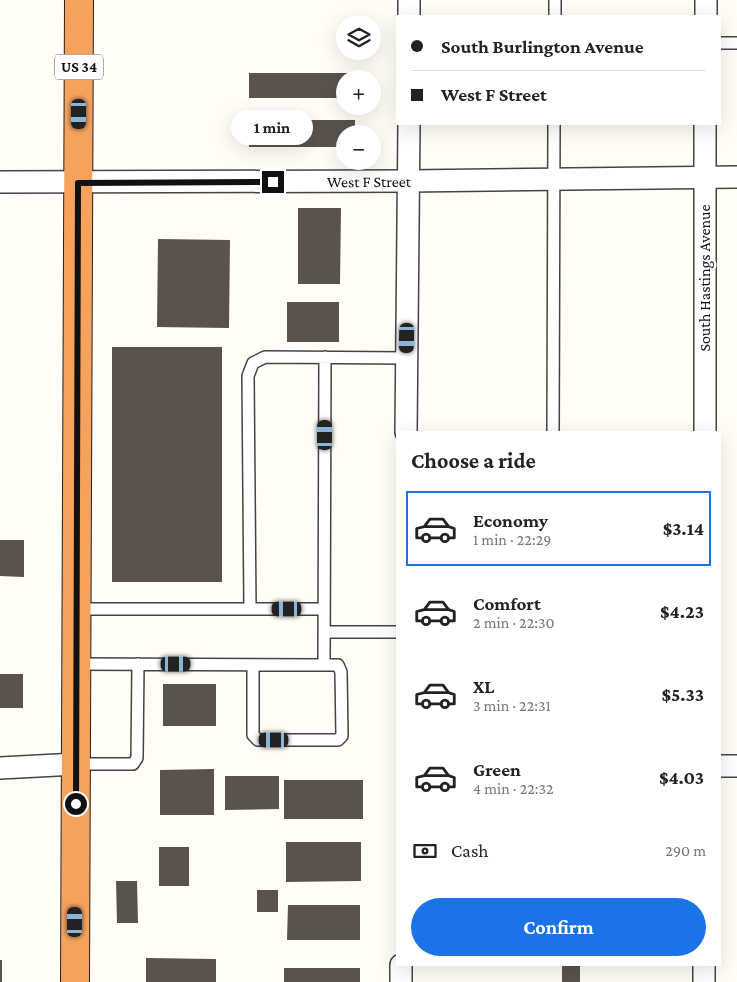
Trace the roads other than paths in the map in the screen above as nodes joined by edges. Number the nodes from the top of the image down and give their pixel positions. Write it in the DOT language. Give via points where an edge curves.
graph roads {
  1 [pos="79,0"];
  2 [pos="409,0"];
  3 [pos="555,0"];
  4 [pos="706,0"];
  5 [pos="409,15"];
  6 [pos="555,15"];
  7 [pos="706,15"];
  8 [pos="721,43"];
  9 [pos="737,43"];
  10 [pos="409,125"];
  11 [pos="554,125"];
  12 [pos="705,125"];
  13 [pos="704,177"];
  14 [pos="737,177"];
  15 [pos="554,179"];
  16 [pos="409,181"];
  17 [pos="0,182"];
  18 [pos="78,183"];
  19 [pos="325,357"];
  20 [pos="407,358"];
  21 [pos="406,431"];
  22 [pos="554,431"];
  23 [pos="705,431"];
  24 [pos="76,609"];
  25 [pos="250,609"];
  26 [pos="324,609"];
  27 [pos="324,632"];
  28 [pos="396,632"];
  29 [pos="76,664"];
  30 [pos="138,664"];
  31 [pos="252,664"];
  32 [pos="324,664"];
  33 [pos="76,764"];
  34 [pos="721,766"];
  35 [pos="737,766"];
  36 [pos="0,768"];
  37 [pos="402,966"];
  38 [pos="704,966"];
  39 [pos="75,982"];
  40 [pos="402,982"];
  41 [pos="704,982"];
  1 -- 18 [label="highway, US 34"];
  2 -- 5 [label="street"];
  3 -- 6 [label="lane"];
  4 -- 7 [label="street"];
  8 -- 9 [label="lane"];
  10 -- 16 [label="street"];
  11 -- 15 [label="lane"];
  12 -- 13 [label="street, South Hastings Avenue"];
  13 -- 14 [label="street, West F Street"];
  13 -- 15 [label="street, West F Street"];
  13 -- 23 [label="street, South Hastings Avenue"];
  15 -- 16 [label="street, West F Street"];
  15 -- 22 [label="lane"];
  16 -- 18 [label="street, West F Street"];
  16 -- 20 [label="street"];
  17 -- 18 [label="street, West F Street"];
  18 -- 24 [label="highway, US 34"];
  19 -- 20 [label="lane"];
  19 -- 25 [label="lane" via="265,357 253,363 248,376"];
  19 -- 26 [label="lane"];
  20 -- 21 [label="street"];
  24 -- 25 [label="lane"];
  24 -- 29 [label="highway, US 34"];
  25 -- 26 [label="lane"];
  26 -- 27 [label="lane"];
  27 -- 28 [label="lane"];
  27 -- 32 [label="lane"];
  29 -- 30 [label="lane"];
  29 -- 33 [label="highway, US 34"];
  30 -- 31 [label="lane"];
  30 -- 33 [label="lane" via="137,758 133,764"];
  31 -- 32 [label="lane"];
  31 -- 32 [label="lane" via="253,735 258,740 338,740 342,736 341,672 338,664"];
  33 -- 36 [label="street"];
  33 -- 39 [label="highway, US 34"];
  34 -- 35 [label="street"];
  37 -- 40 [label="street"];
  38 -- 41 [label="street"];
}
